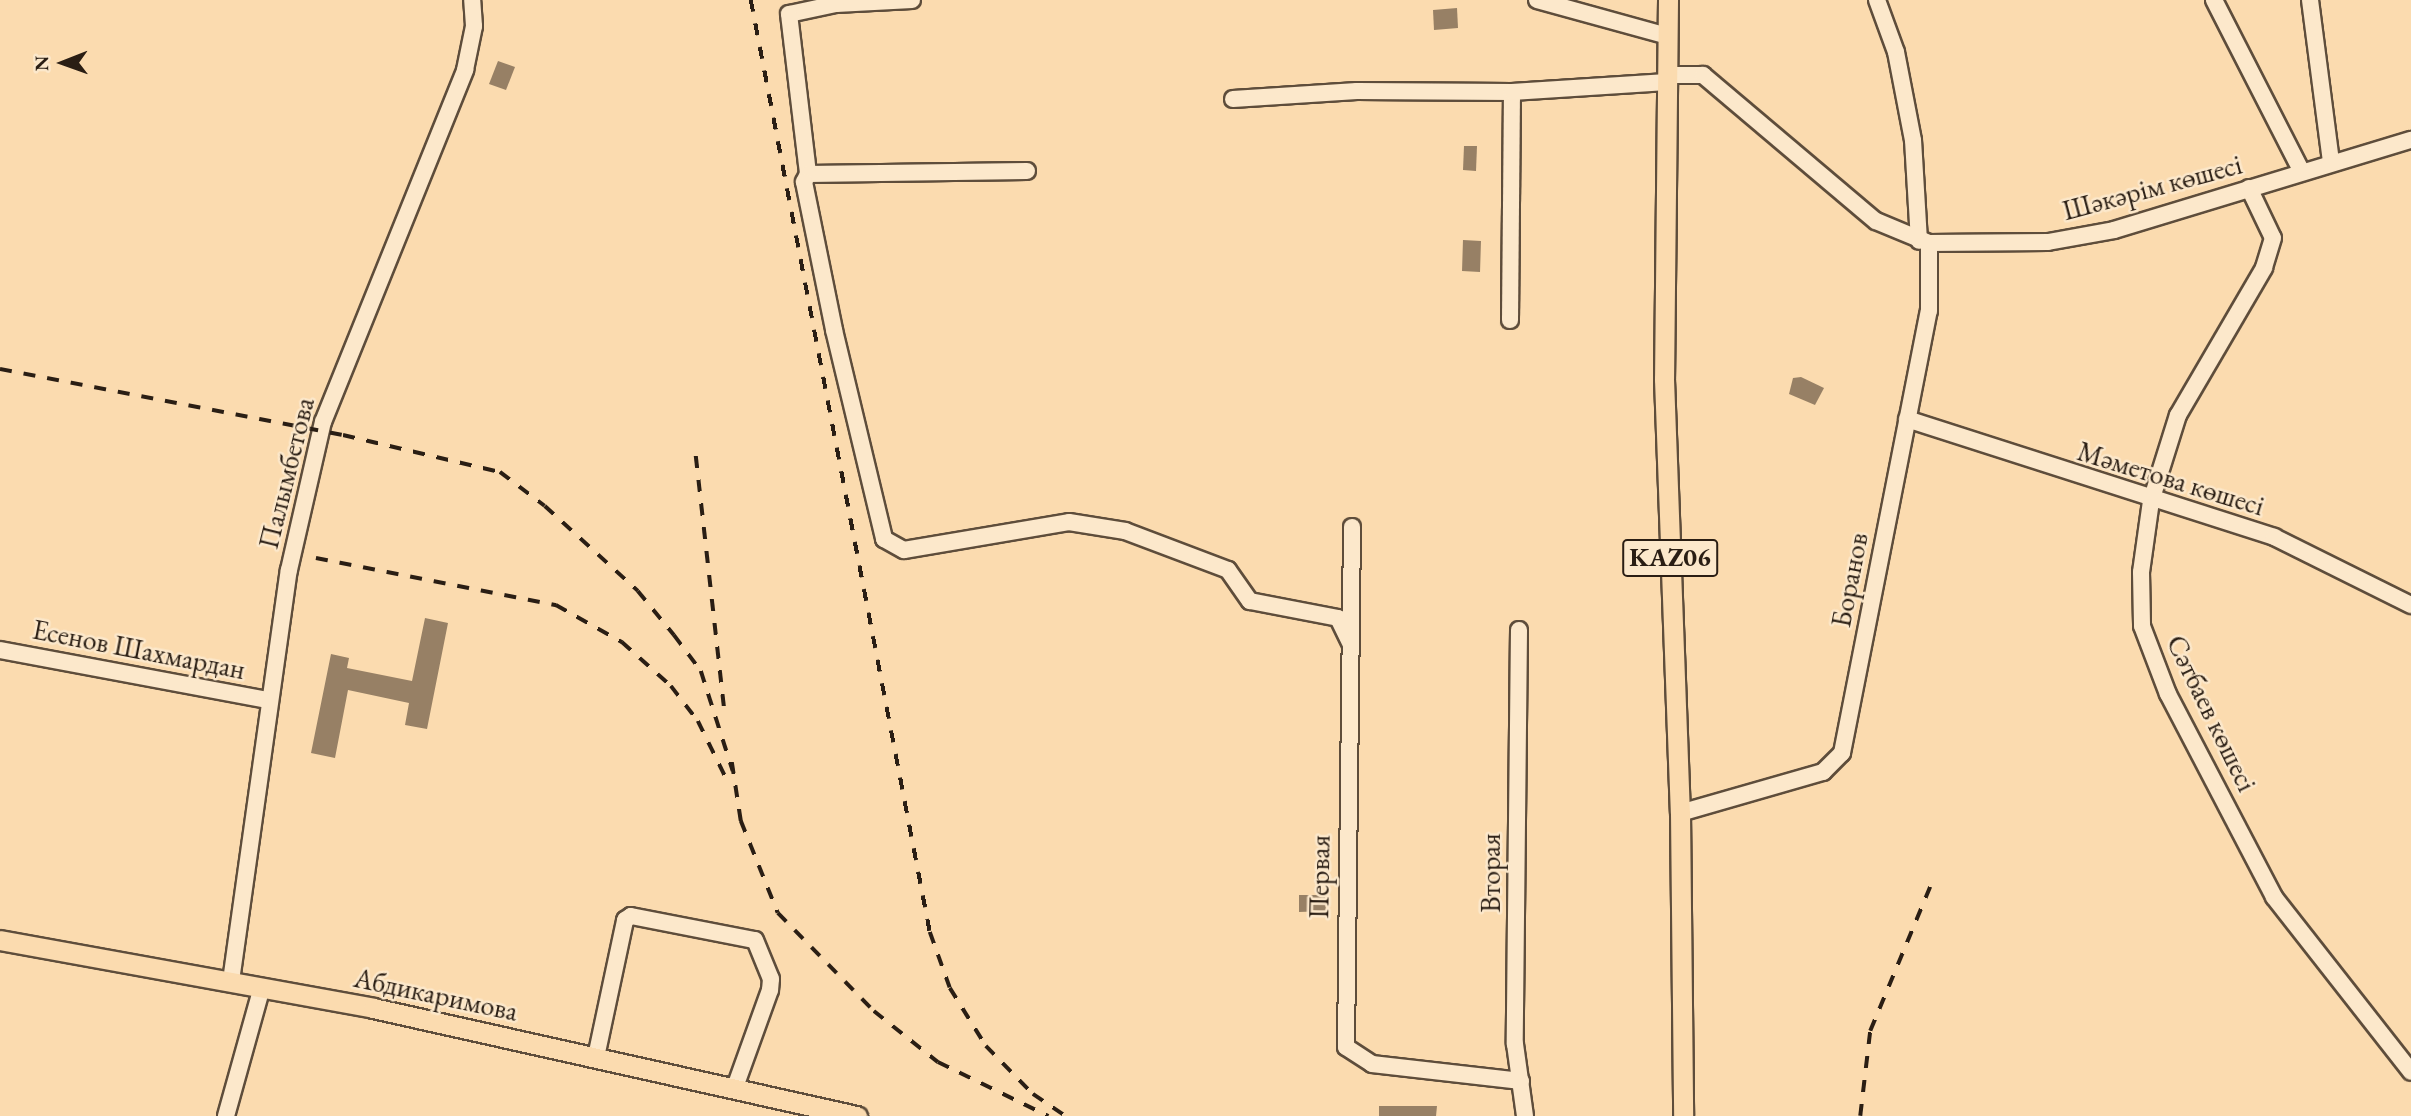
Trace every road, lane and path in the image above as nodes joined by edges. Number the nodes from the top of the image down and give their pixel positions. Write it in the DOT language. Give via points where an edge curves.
graph roads {
  1 [pos="472,0"];
  2 [pos="912,0"];
  3 [pos="1537,0"];
  4 [pos="1668,0"];
  5 [pos="1877,0"];
  6 [pos="2214,0"];
  7 [pos="2310,0"];
  8 [pos="1668,36"];
  9 [pos="1667,78"];
  10 [pos="1512,92"];
  11 [pos="1233,99"];
  12 [pos="2411,141"];
  13 [pos="2331,162"];
  14 [pos="2301,170"];
  15 [pos="1027,171"];
  16 [pos="808,174"];
  17 [pos="2249,188"];
  18 [pos="1924,242"];
  19 [pos="1510,320"];
  20 [pos="1907,419"];
  21 [pos="2151,501"];
  22 [pos="1352,527"];
  23 [pos="2408,597"];
  24 [pos="1519,630"];
  25 [pos="1350,643"];
  26 [pos="0,650"];
  27 [pos="268,700"];
  28 [pos="1680,813"];
  29 [pos="0,940"];
  30 [pos="231,981"];
  31 [pos="262,986"];
  32 [pos="596,1057"];
  33 [pos="2411,1072"];
  34 [pos="1521,1081"];
  35 [pos="735,1087"];
  36 [pos="226,1116"];
  37 [pos="858,1116"];
  38 [pos="1525,1116"];
  39 [pos="1683,1116"];
  1 -- 27 [label="street, Палымбетова" via="474,26 465,70 323,422 289,570"];
  2 -- 16 [label="street" via="836,4 789,14"];
  3 -- 8 [label="street"];
  4 -- 8 [label="main road, KАZ06"];
  5 -- 18 [label="street, Боранов" via="1896,52 1913,140"];
  6 -- 14 [label="street"];
  7 -- 13 [label="street"];
  8 -- 9 [label="main road, KАZ06"];
  9 -- 10 [label="street, Шәкәрім көшесі"];
  9 -- 18 [label="street, Шәкәрім көшесі" via="1690,71 1703,75 1876,221"];
  9 -- 28 [label="main road, KАZ06" via="1664,379"];
  10 -- 11 [label="street, Шәкәрім көшесі" via="1357,90"];
  10 -- 19 [label="street"];
  12 -- 13 [label="street, Шәкәрім көшесі"];
  13 -- 14 [label="street, Шәкәрім көшесі"];
  14 -- 17 [label="street, Шәкәрім көшесі"];
  15 -- 16 [label="street"];
  16 -- 25 [label="street" via="804,182 836,343 884,539 904,550 1069,522 1125,531 1228,570 1251,601 1338,618"];
  17 -- 18 [label="street, Шәкәрім көшесі" via="2114,230 2048,242"];
  17 -- 21 [label="street, Сәтбаев көшесі" via="2273,238 2264,268 2178,415"];
  18 -- 20 [label="street, Боранов" via="1929,311"];
  20 -- 21 [label="street, Мәметова көшесі"];
  20 -- 28 [label="street, Боранов" via="1842,753 1823,772"];
  21 -- 23 [label="street, Мәметова көшесі" via="2274,537"];
  21 -- 33 [label="street, Сәтбаев көшесі" via="2141,572 2142,626 2168,694 2274,897"];
  22 -- 25 [label="street, Первая"];
  24 -- 34 [label="street, Вторая" via="1515,1044"];
  25 -- 34 [label="street, Первая" via="1346,1047 1373,1064"];
  26 -- 27 [label="street, Есенов Шахмардан"];
  27 -- 30 [label="street, Палымбетова"];
  28 -- 39 [label="main road, KАZ06"];
  29 -- 30 [label="main road, Абдикаримова"];
  30 -- 31 [label="main road, Абдикаримова"];
  31 -- 32 [label="main road, Абдикаримова"];
  31 -- 36 [label="street"];
  32 -- 35 [label="main road, Абдикаримова"];
  32 -- 35 [label="street" via="625,920 631,916 755,940 771,979 770,990"];
  34 -- 38 [label="street, Вторая"];
  35 -- 37 [label="main road, Абдикаримова"];
}
